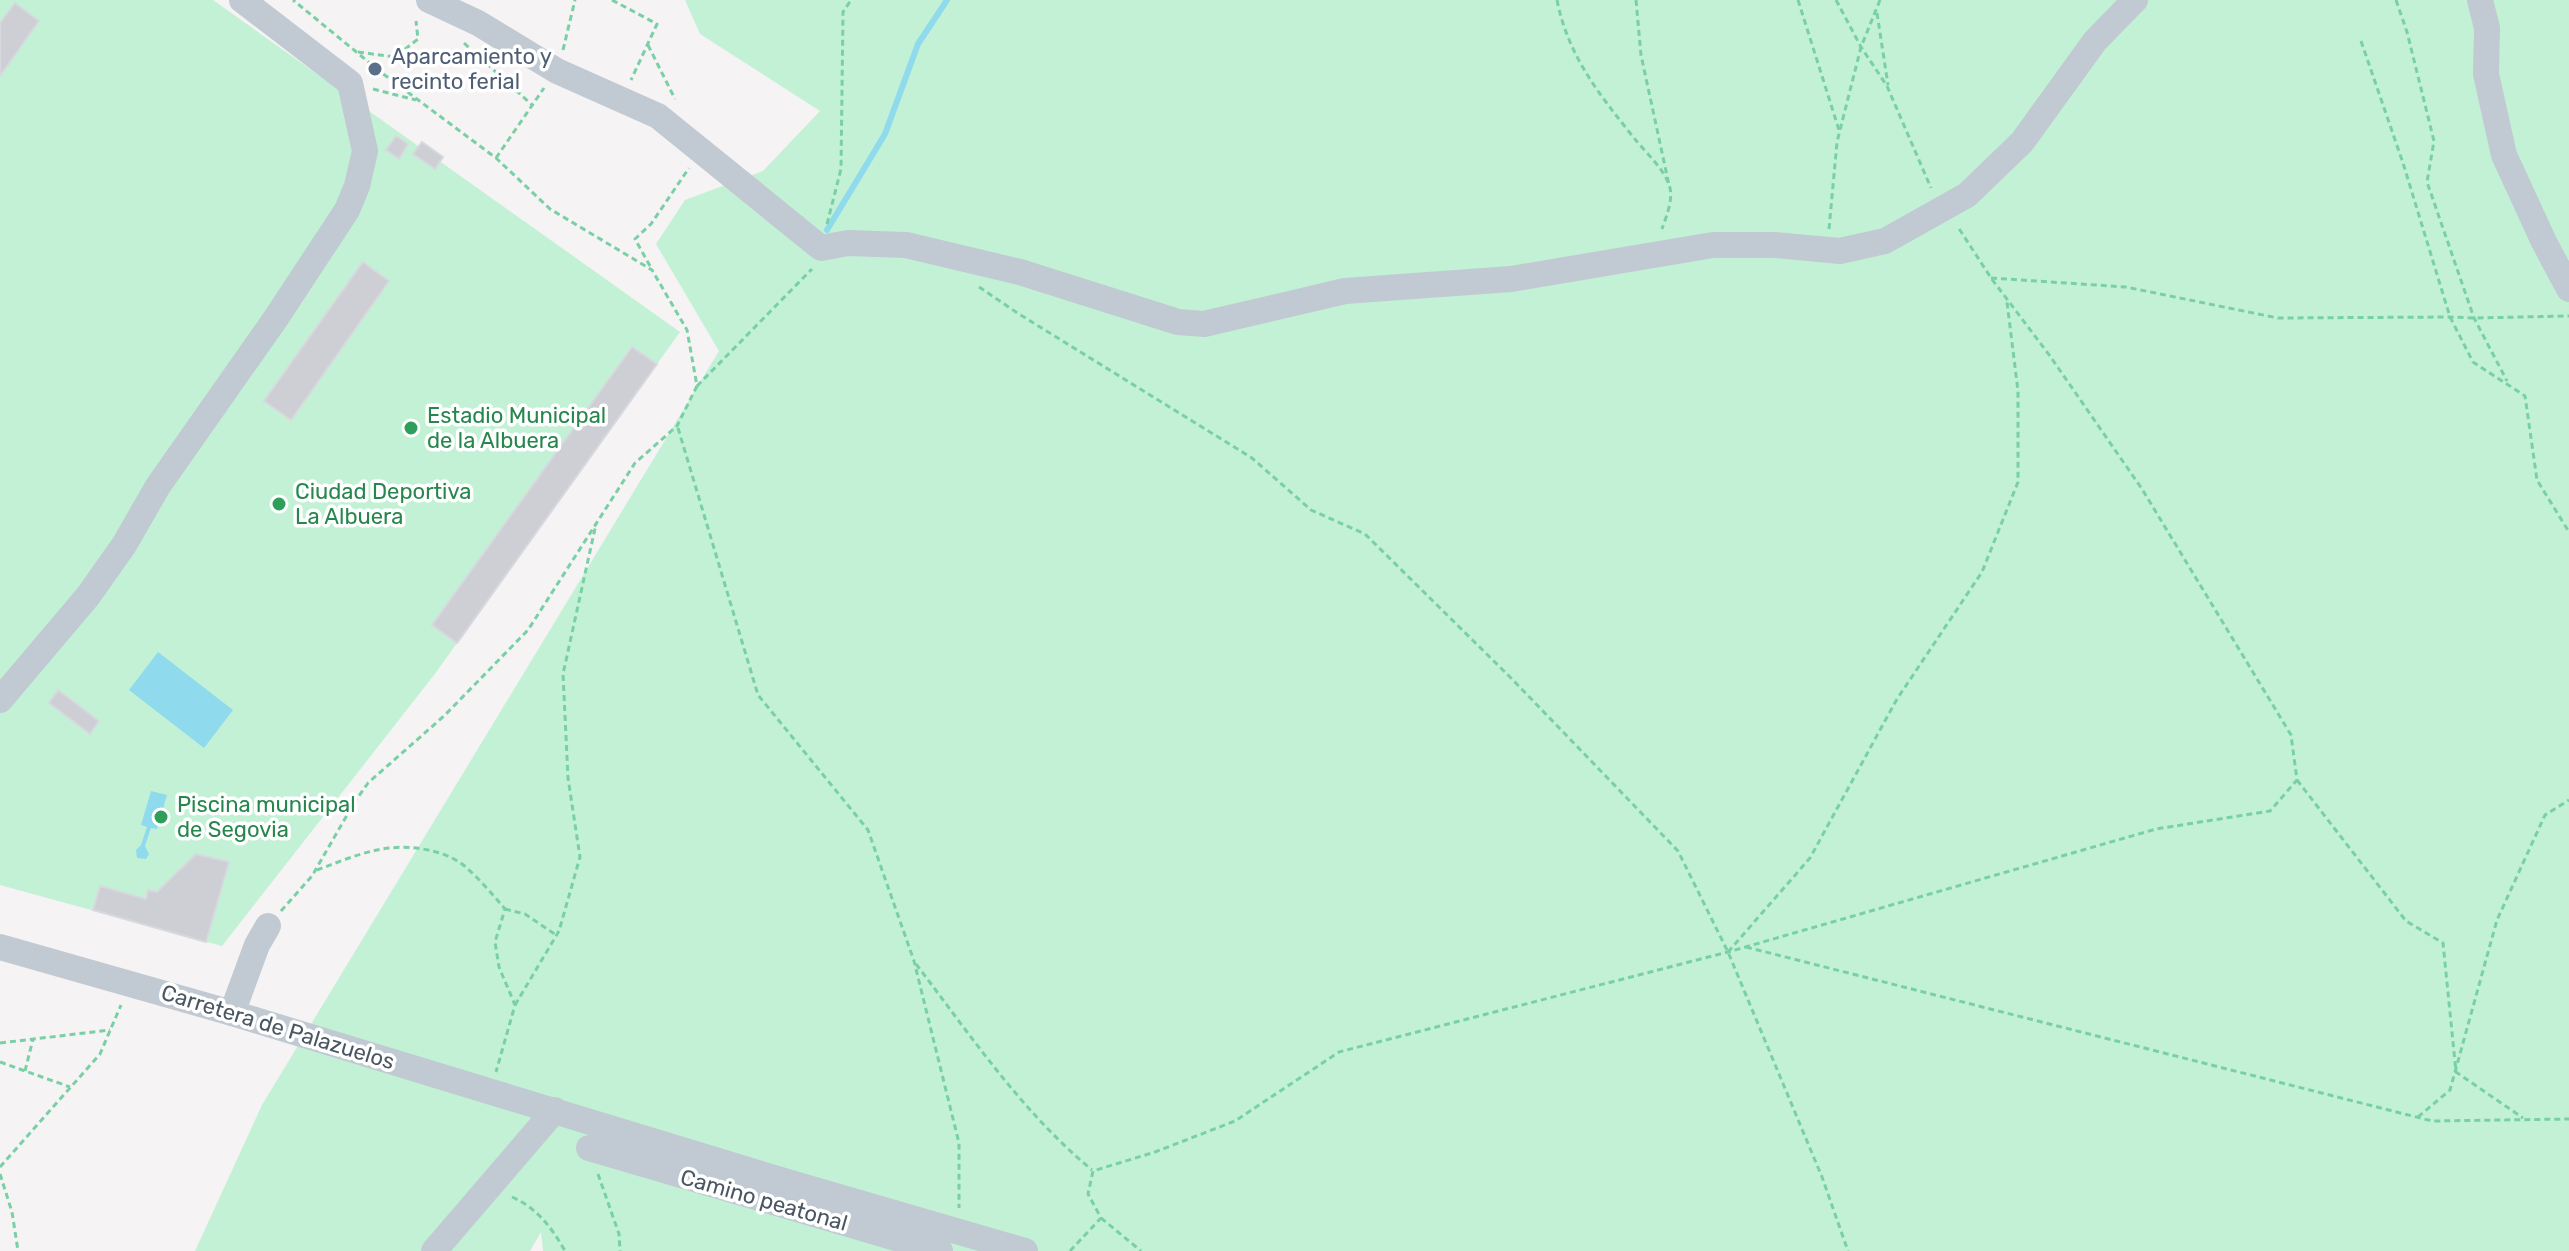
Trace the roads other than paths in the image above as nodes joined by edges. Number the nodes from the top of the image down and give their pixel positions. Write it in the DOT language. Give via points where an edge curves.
graph roads {
  1 [pos="242,0"];
  2 [pos="2135,0"];
  3 [pos="2480,0"];
  4 [pos="423,9"];
  5 [pos="2569,289"];
  6 [pos="0,700"];
  7 [pos="268,926"];
  8 [pos="0,947"];
  9 [pos="234,1008"];
  10 [pos="555,1110"];
  11 [pos="589,1148"];
  12 [pos="434,1251"];
  13 [pos="940,1251"];
  14 [pos="1025,1251"];
  1 -- 6 [label="street" via="352,91 365,151 357,186 347,210 158,486 124,545"];
  2 -- 4 [label="street" via="2095,41 2022,142 1967,195 1885,241 1840,251 1713,245 1511,279 1345,291 1204,324 1178,322 1020,272 906,245 848,243 821,248 658,116 557,71 478,23"];
  3 -- 5 [label="street" via="2487,28 2486,74 2504,155"];
  7 -- 9 [label="street"];
  8 -- 9 [label="street, Carretera de Palazuelos"];
  9 -- 10 [label="street, Carretera de Palazuelos" via="292,1031"];
  10 -- 12 [label="street"];
  10 -- 14 [label="street, Carretera de Palazuelos"];
  11 -- 13 [label="street, Camino peatonal"];
}
